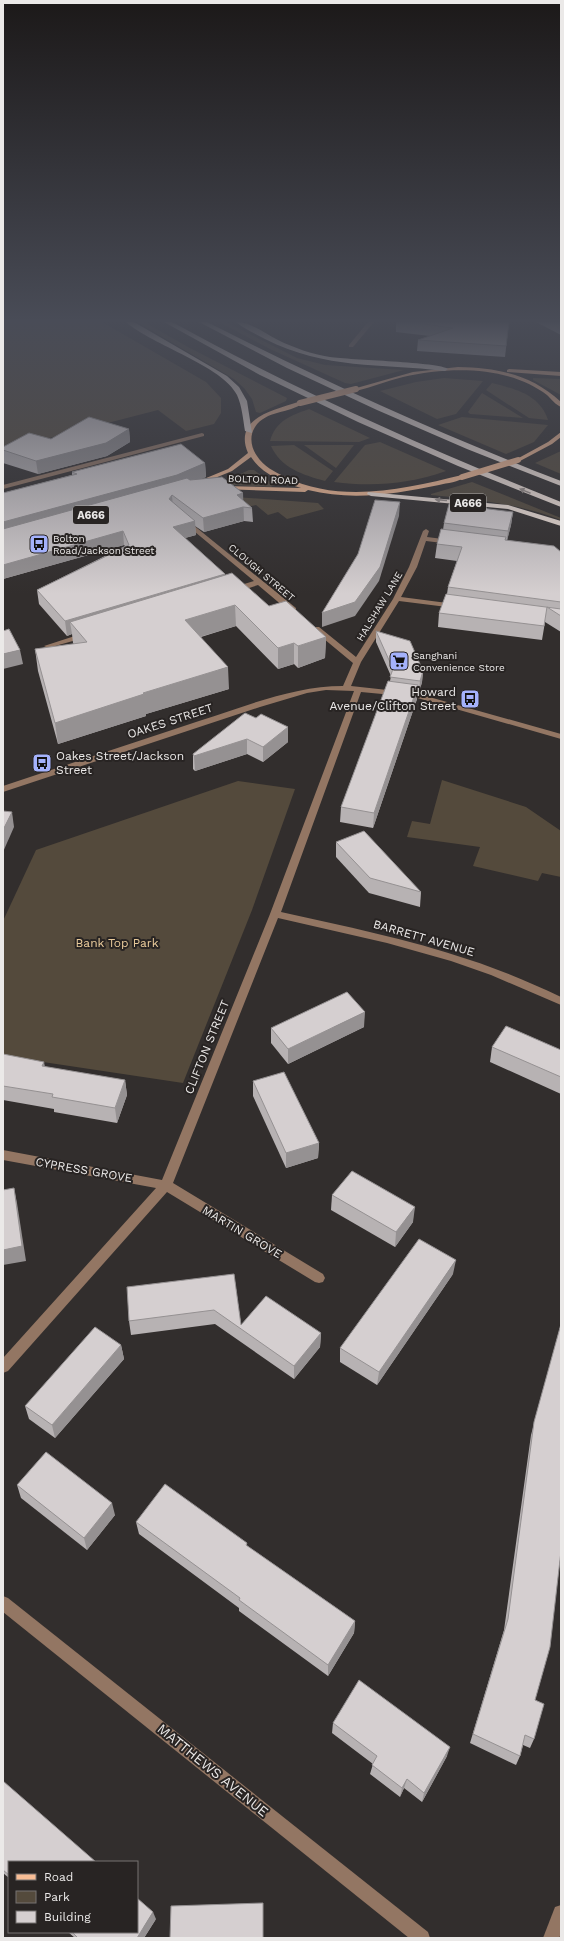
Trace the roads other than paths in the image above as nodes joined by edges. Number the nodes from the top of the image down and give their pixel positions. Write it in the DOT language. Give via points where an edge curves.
graph roads {
  1 [pos="245,413"];
  2 [pos="274,413"];
  3 [pos="348,413"];
  4 [pos="391,413"];
  5 [pos="249,431"];
  6 [pos="561,434"];
  7 [pos="202,435"];
  8 [pos="251,454"];
  9 [pos="561,484"];
  10 [pos="192,486"];
  11 [pos="3,487"];
  12 [pos="208,488"];
  13 [pos="321,491"];
  14 [pos="372,494"];
  15 [pos="561,506"];
  16 [pos="179,516"];
  17 [pos="561,524"];
  18 [pos="461,543"];
  19 [pos="259,582"];
  20 [pos="229,591"];
  21 [pos="397,599"];
  22 [pos="460,607"];
  23 [pos="299,615"];
  24 [pos="311,625"];
  25 [pos="93,632"];
  26 [pos="48,646"];
  27 [pos="357,662"];
  28 [pos="346,688"];
  29 [pos="358,690"];
  30 [pos="561,737"];
  31 [pos="3,789"];
  32 [pos="275,914"];
  33 [pos="561,1001"];
  34 [pos="3,1155"];
  35 [pos="166,1185"];
  36 [pos="319,1278"];
  37 [pos="3,1367"];
  38 [pos="3,1603"];
  39 [pos="561,1913"];
  40 [pos="422,1938"];
  41 [pos="551,1938"];
  1 -- 5 [label="highway"];
  2 -- 5 [label="main road, bridge" via="255,422"];
  15 -- 3 [label="highway, one-way" via="498,481"];
  4 -- 9 [label="highway"];
  5 -- 8 [label="main road"];
  6 -- 14 [label="main road, A666, bridge" via="550,443 518,460 462,477 395,492"];
  7 -- 11 [label="street"];
  8 -- 10 [label="main road, BOLTON ROAD" via="230,470"];
  8 -- 13 [label="main road, A666" via="267,470 281,478"];
  12 -- 13 [label="main road, BOLTON ROAD / A666"];
  13 -- 14 [label="main road, A666"];
  17 -- 14 [label="highway, A666, one-way" via="508,507"];
  16 -- 19 [label="street, CLOUGH STREET"];
  18 -- 21 [label="street, HALSHAW LANE" via="424,535 413,567"];
  19 -- 20 [label="street"];
  19 -- 23 [label="street, CLOUGH STREET"];
  21 -- 22 [label="street"];
  21 -- 27 [label="street, HALSHAW LANE"];
  24 -- 27 [label="street"];
  25 -- 26 [label="street"];
  27 -- 28 [label="street, HALSHAW LANE"];
  28 -- 29 [label="street, OAKES STREET"];
  28 -- 31 [label="street, OAKES STREET" via="306,691"];
  29 -- 30 [label="street, OAKES STREET" via="414,695"];
  29 -- 32 [label="street, CLIFTON STREET"];
  32 -- 33 [label="street, BARRETT AVENUE" via="456,959 519,982"];
  32 -- 35 [label="street, CLIFTON STREET"];
  34 -- 35 [label="street, CYPRESS GROVE"];
  35 -- 36 [label="street, MARTIN GROVE"];
  35 -- 37 [label="street, CLIFTON STREET"];
  38 -- 40 [label="street, MATTHEWS AVENUE"];
  39 -- 41 [label="street"];
}
